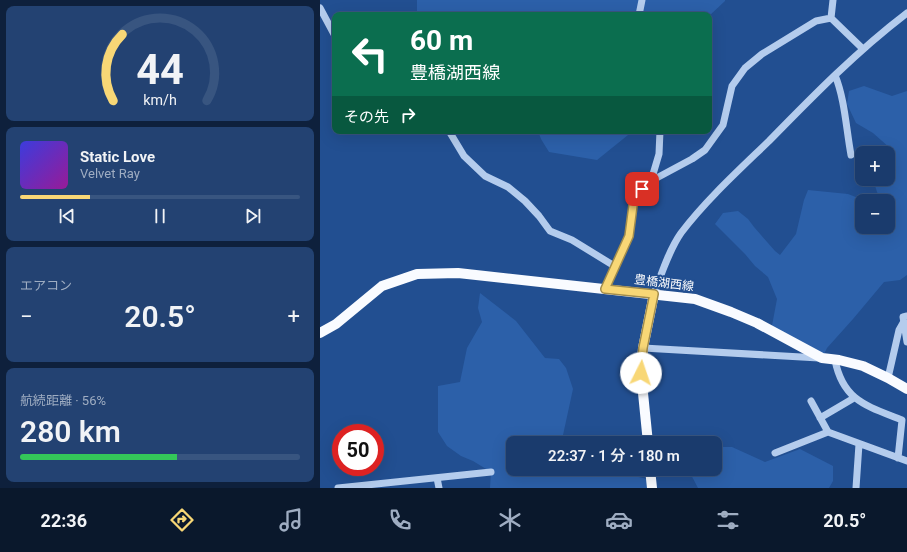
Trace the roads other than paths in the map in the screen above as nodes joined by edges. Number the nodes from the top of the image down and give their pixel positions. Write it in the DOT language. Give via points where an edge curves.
graph roads {
  1 [pos="642,0"];
  2 [pos="833,0"];
  3 [pos="320,8"];
  4 [pos="640,12"];
  5 [pos="907,13"];
  6 [pos="831,18"];
  7 [pos="332,30"];
  8 [pos="863,49"];
  9 [pos="834,75"];
  10 [pos="452,134"];
  11 [pos="660,134"];
  12 [pos="851,155"];
  13 [pos="651,181"];
  14 [pos="616,267"];
  15 [pos="605,289"];
  16 [pos="654,294"];
  17 [pos="905,319"];
  18 [pos="320,333"];
  19 [pos="907,342"];
  20 [pos="643,348"];
  21 [pos="822,358"];
  22 [pos="835,360"];
  23 [pos="888,378"];
  24 [pos="907,389"];
  25 [pos="854,398"];
  26 [pos="811,401"];
  27 [pos="820,418"];
  28 [pos="828,432"];
  29 [pos="647,436"];
  30 [pos="859,444"];
  31 [pos="775,454"];
  32 [pos="898,458"];
  33 [pos="907,461"];
  34 [pos="491,472"];
  35 [pos="651,476"];
  36 [pos="438,478"];
  37 [pos="338,488"];
  38 [pos="439,488"];
  39 [pos="652,488"];
  40 [pos="856,488"];
  1 -- 4 [label="street"];
  2 -- 6 [label="street"];
  3 -- 7 [label="street"];
  5 -- 8 [label="street"];
  6 -- 8 [label="street"];
  6 -- 13 [label="street" via="816,21 762,54 745,68 732,86 723,124 705,150"];
  8 -- 9 [label="street"];
  9 -- 12 [label="street" via="843,101"];
  9 -- 16 [label="street" via="714,196 681,234 664,266"];
  10 -- 14 [label="street" via="464,156 485,176 508,187 519,196 550,231 572,240"];
  11 -- 13 [label="street" via="659,154"];
  13 -- 14 [label="street" via="634,198 629,236"];
  14 -- 15 [label="street"];
  15 -- 16 [label="main road, 豊橋湖西線"];
  15 -- 18 [label="main road, 豊橋湖西線" via="458,273 417,274 382,286 336,324"];
  16 -- 20 [label="main road"];
  16 -- 21 [label="main road, 豊橋湖西線" via="696,299 731,312"];
  17 -- 19 [label="street"];
  17 -- 23 [label="street" via="899,330"];
  20 -- 21 [label="street"];
  20 -- 29 [label="main road" via="641,373"];
  21 -- 22 [label="main road, 豊橋湖西線"];
  22 -- 23 [label="main road, 豊橋湖西線" via="862,366"];
  22 -- 25 [label="street" via="840,378"];
  23 -- 24 [label="main road, 豊橋湖西線"];
  25 -- 27 [label="street"];
  25 -- 32 [label="street" via="902,420"];
  26 -- 27 [label="street"];
  27 -- 28 [label="street"];
  28 -- 30 [label="street"];
  28 -- 31 [label="street"];
  30 -- 32 [label="street"];
  30 -- 40 [label="street"];
  32 -- 33 [label="street"];
  34 -- 36 [label="street"];
  35 -- 39 [label="main road"];
  36 -- 37 [label="street"];
  36 -- 38 [label="street"];
}
